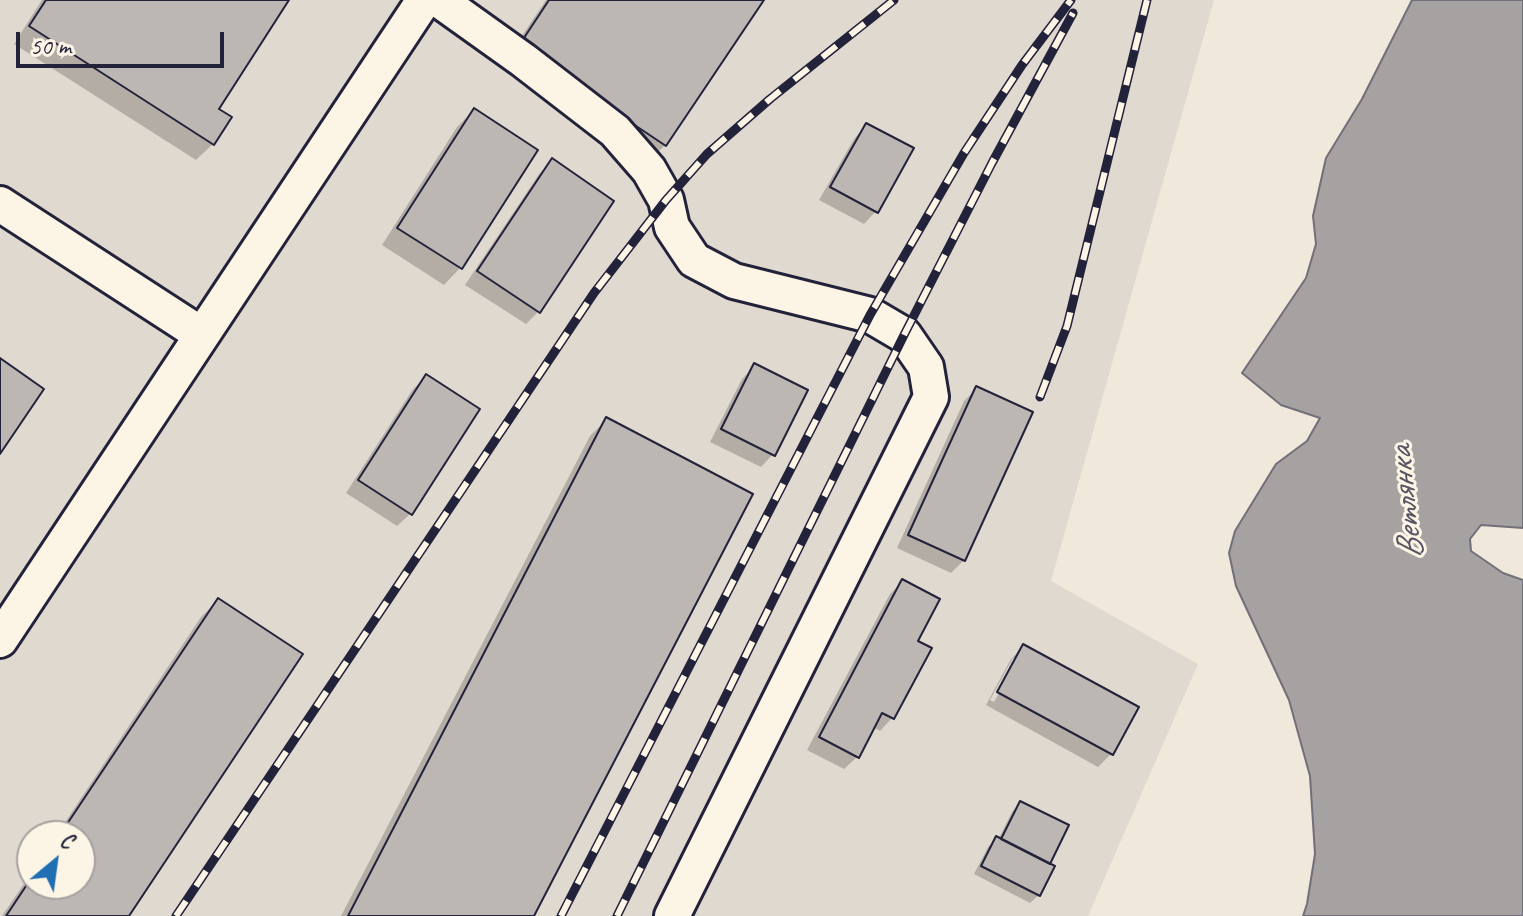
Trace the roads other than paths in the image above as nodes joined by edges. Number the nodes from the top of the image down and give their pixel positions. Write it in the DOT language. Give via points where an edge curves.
graph roads {
  1 [pos="424,0"];
  2 [pos="439,0"];
  3 [pos="0,204"];
  4 [pos="202,335"];
  5 [pos="0,640"];
  6 [pos="672,916"];
  1 -- 4 [label="street"];
  2 -- 6 [label="street" via="615,131 649,170 666,200 672,227 694,260 734,281 870,315 904,335 926,367 931,397"];
  3 -- 4 [label="street"];
  4 -- 5 [label="street"];
}
